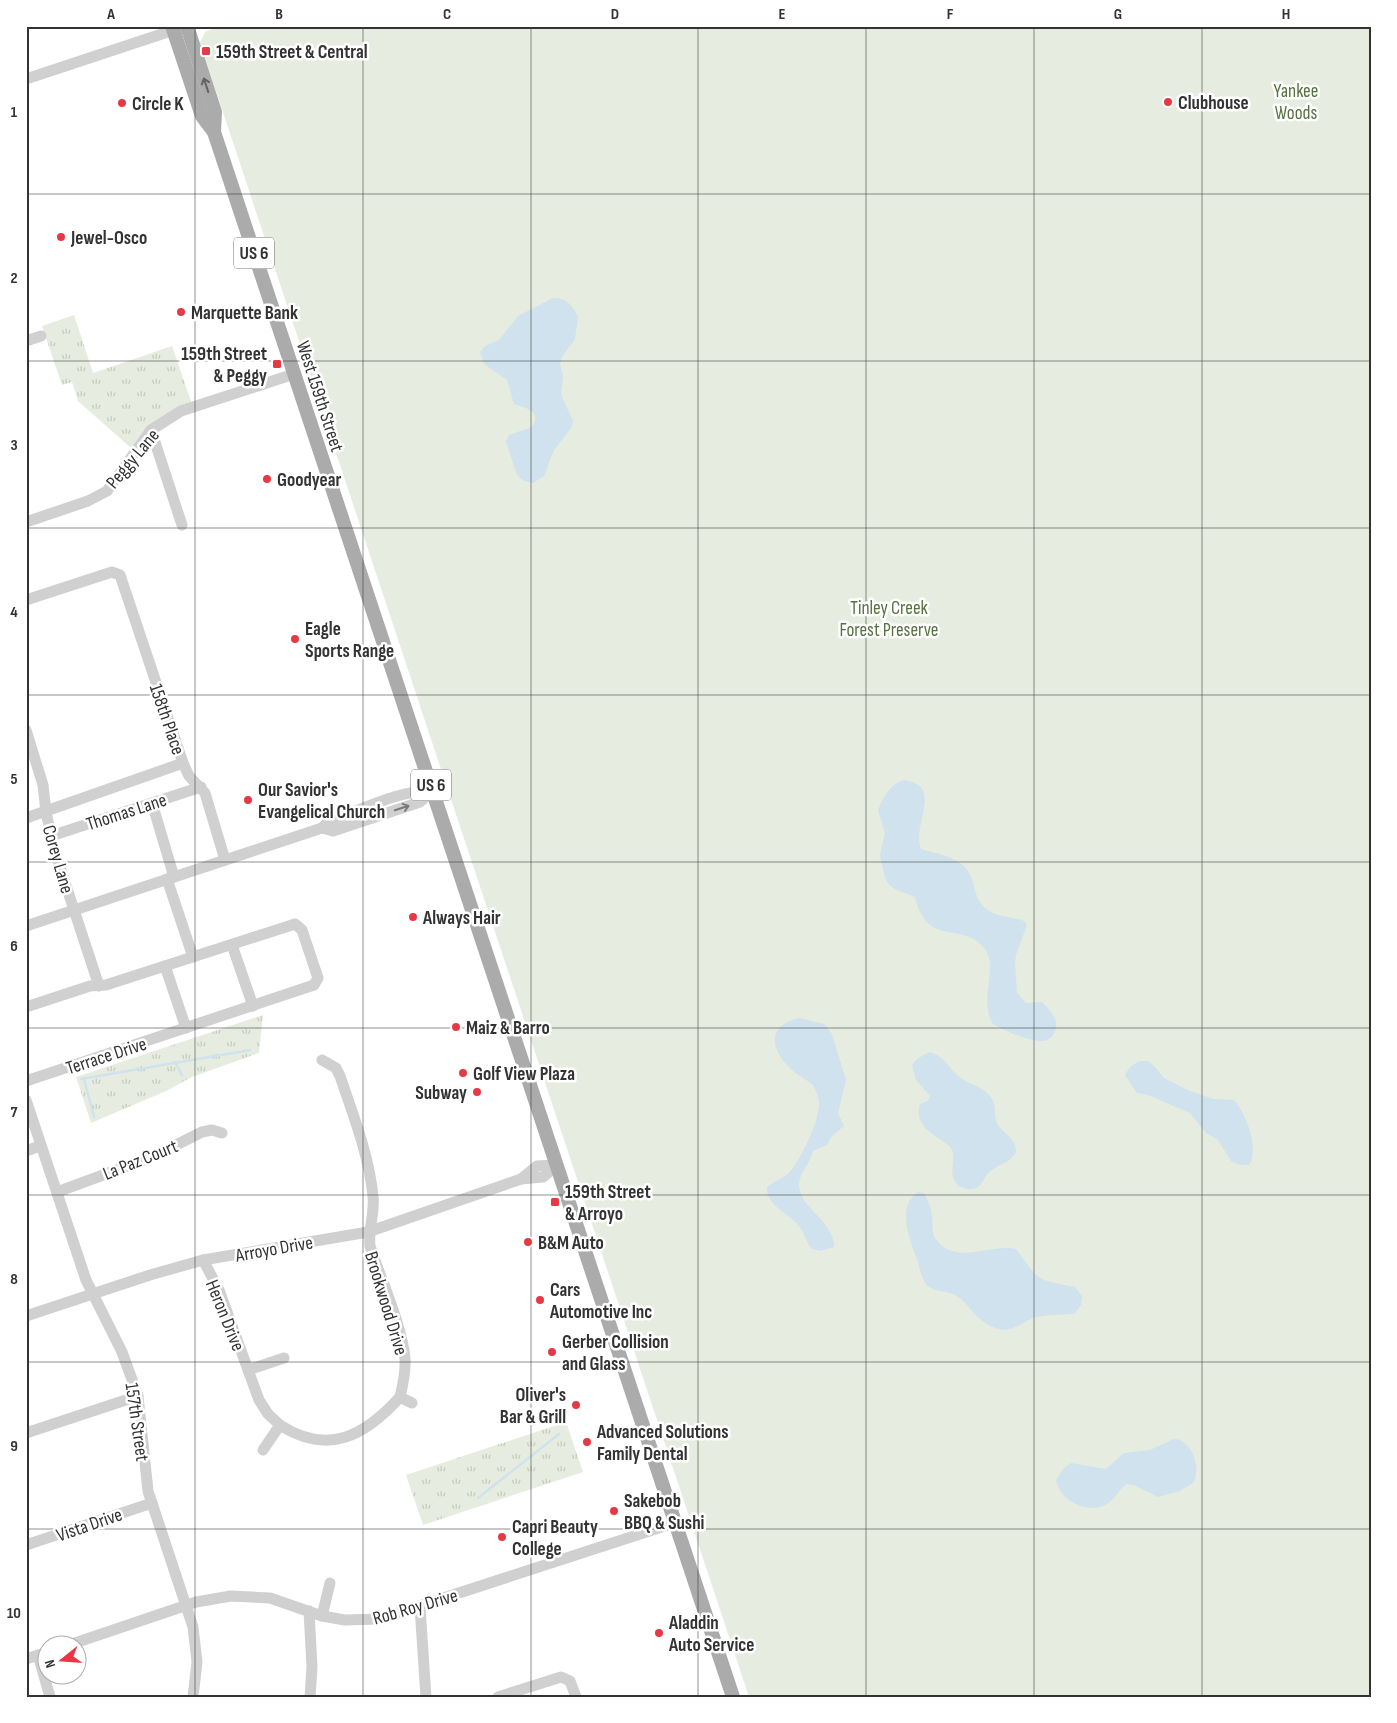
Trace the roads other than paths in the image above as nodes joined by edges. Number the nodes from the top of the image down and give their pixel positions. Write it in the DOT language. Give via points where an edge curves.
graph roads {
  1 [pos="179,27"];
  2 [pos="26,79"];
  3 [pos="41,336"];
  4 [pos="26,341"];
  5 [pos="294,374"];
  6 [pos="151,430"];
  7 [pos="26,522"];
  8 [pos="182,525"];
  9 [pos="26,600"];
  10 [pos="26,730"];
  11 [pos="183,763"];
  12 [pos="201,787"];
  13 [pos="432,791"];
  14 [pos="152,802"];
  15 [pos="46,812"];
  16 [pos="26,818"];
  17 [pos="51,836"];
  18 [pos="225,860"];
  19 [pos="170,878"];
  20 [pos="73,910"];
  21 [pos="26,926"];
  22 [pos="232,945"];
  23 [pos="193,957"];
  24 [pos="165,966"];
  25 [pos="99,986"];
  26 [pos="253,1006"];
  27 [pos="26,1008"];
  28 [pos="186,1028"];
  29 [pos="322,1060"];
  30 [pos="26,1081"];
  31 [pos="26,1100"];
  32 [pos="222,1133"];
  33 [pos="40,1146"];
  34 [pos="26,1151"];
  35 [pos="556,1165"];
  36 [pos="57,1192"];
  37 [pos="368,1232"];
  38 [pos="203,1260"];
  39 [pos="92,1294"];
  40 [pos="26,1316"];
  41 [pos="284,1358"];
  42 [pos="248,1370"];
  43 [pos="138,1396"];
  44 [pos="400,1397"];
  45 [pos="412,1403"];
  46 [pos="280,1425"];
  47 [pos="26,1433"];
  48 [pos="263,1450"];
  49 [pos="152,1503"];
  50 [pos="674,1523"];
  51 [pos="26,1545"];
  52 [pos="330,1583"];
  53 [pos="186,1606"];
  54 [pos="420,1607"];
  55 [pos="309,1611"];
  56 [pos="322,1616"];
  57 [pos="88,1639"];
  58 [pos="38,1655"];
  59 [pos="26,1659"];
  60 [pos="193,1697"];
  61 [pos="310,1697"];
  62 [pos="426,1697"];
  63 [pos="498,1697"];
  64 [pos="576,1697"];
  65 [pos="733,1697"];
  1 -- 2 [label="street"];
  1 -- 5 [label="main road, West 159th Street / US 6" via="202,116 214,132"];
  3 -- 4 [label="street"];
  5 -- 6 [label="street, Peggy Lane" via="181,411"];
  5 -- 13 [label="main road, West 159th Street / US 6"];
  6 -- 7 [label="street, Peggy Lane" via="107,491 88,501"];
  6 -- 8 [label="street"];
  9 -- 11 [label="street, 158th Place" via="112,572 118,573"];
  10 -- 15 [label="street, Corey Lane" via="43,785"];
  11 -- 12 [label="street, 158th Place" via="188,776"];
  11 -- 15 [label="street, Thomas Lane"];
  12 -- 14 [label="street, Thomas Lane"];
  12 -- 18 [label="street, 158th Place"];
  13 -- 18 [label="street" via="420,802 333,831 322,828"];
  13 -- 35 [label="main road, West 159th Street / US 6"];
  14 -- 17 [label="street, Thomas Lane"];
  14 -- 19 [label="street"];
  15 -- 16 [label="street, Thomas Lane"];
  15 -- 17 [label="street, Corey Lane"];
  17 -- 20 [label="street, Corey Lane"];
  18 -- 19 [label="street"];
  19 -- 20 [label="street"];
  19 -- 23 [label="street"];
  20 -- 21 [label="street"];
  20 -- 25 [label="street, Corey Lane"];
  22 -- 23 [label="street, Terrace Drive"];
  22 -- 26 [label="street"];
  22 -- 26 [label="street, Terrace Drive" via="298,925 318,976 316,984"];
  23 -- 24 [label="street, Terrace Drive"];
  24 -- 25 [label="street, Terrace Drive"];
  24 -- 28 [label="street"];
  25 -- 27 [label="street, Terrace Drive" via="83,988"];
  26 -- 28 [label="street, Terrace Drive"];
  28 -- 30 [label="street, Terrace Drive"];
  29 -- 37 [label="street, Brookwood Drive" via="336,1068 340,1076 368,1163 374,1199 373,1219"];
  31 -- 33 [label="street, 157th Street"];
  32 -- 36 [label="street, La Paz Court" via="202,1132 152,1157"];
  33 -- 34 [label="street"];
  33 -- 36 [label="street, 157th Street"];
  35 -- 37 [label="street, Arroyo Drive" via="537,1166 522,1179"];
  35 -- 50 [label="main road, West 159th Street / US 6"];
  36 -- 39 [label="street, 157th Street"];
  37 -- 38 [label="street, Arroyo Drive"];
  37 -- 44 [label="street, Brookwood Drive" via="405,1358"];
  38 -- 39 [label="street, Arroyo Drive"];
  38 -- 42 [label="street, Heron Drive" via="219,1290"];
  39 -- 40 [label="street, Arroyo Drive"];
  39 -- 43 [label="street, 157th Street" via="122,1352"];
  41 -- 42 [label="street, Heron Drive"];
  42 -- 46 [label="street, Heron Drive" via="259,1400"];
  43 -- 47 [label="street"];
  43 -- 49 [label="street, 157th Street" via="144,1469"];
  44 -- 45 [label="street"];
  44 -- 46 [label="street, Heron Drive" via="371,1426 340,1439 305,1438"];
  46 -- 48 [label="street"];
  49 -- 51 [label="street, Vista Drive"];
  49 -- 53 [label="street, 157th Street"];
  50 -- 54 [label="street, Rob Roy Drive"];
  50 -- 65 [label="main road, West 159th Street / US 6"];
  52 -- 56 [label="street"];
  53 -- 55 [label="street, Rob Roy Drive" via="219,1597 245,1595 270,1598"];
  53 -- 57 [label="street, Rob Roy Drive"];
  53 -- 60 [label="street, 157th Street" via="196,1645"];
  54 -- 56 [label="street, Rob Roy Drive" via="394,1616 364,1620"];
  54 -- 62 [label="street"];
  55 -- 56 [label="street, Rob Roy Drive"];
  55 -- 61 [label="street"];
  58 -- 59 [label="street"];
  63 -- 64 [label="street" via="555,1678 566,1678 573,1685"];
}
